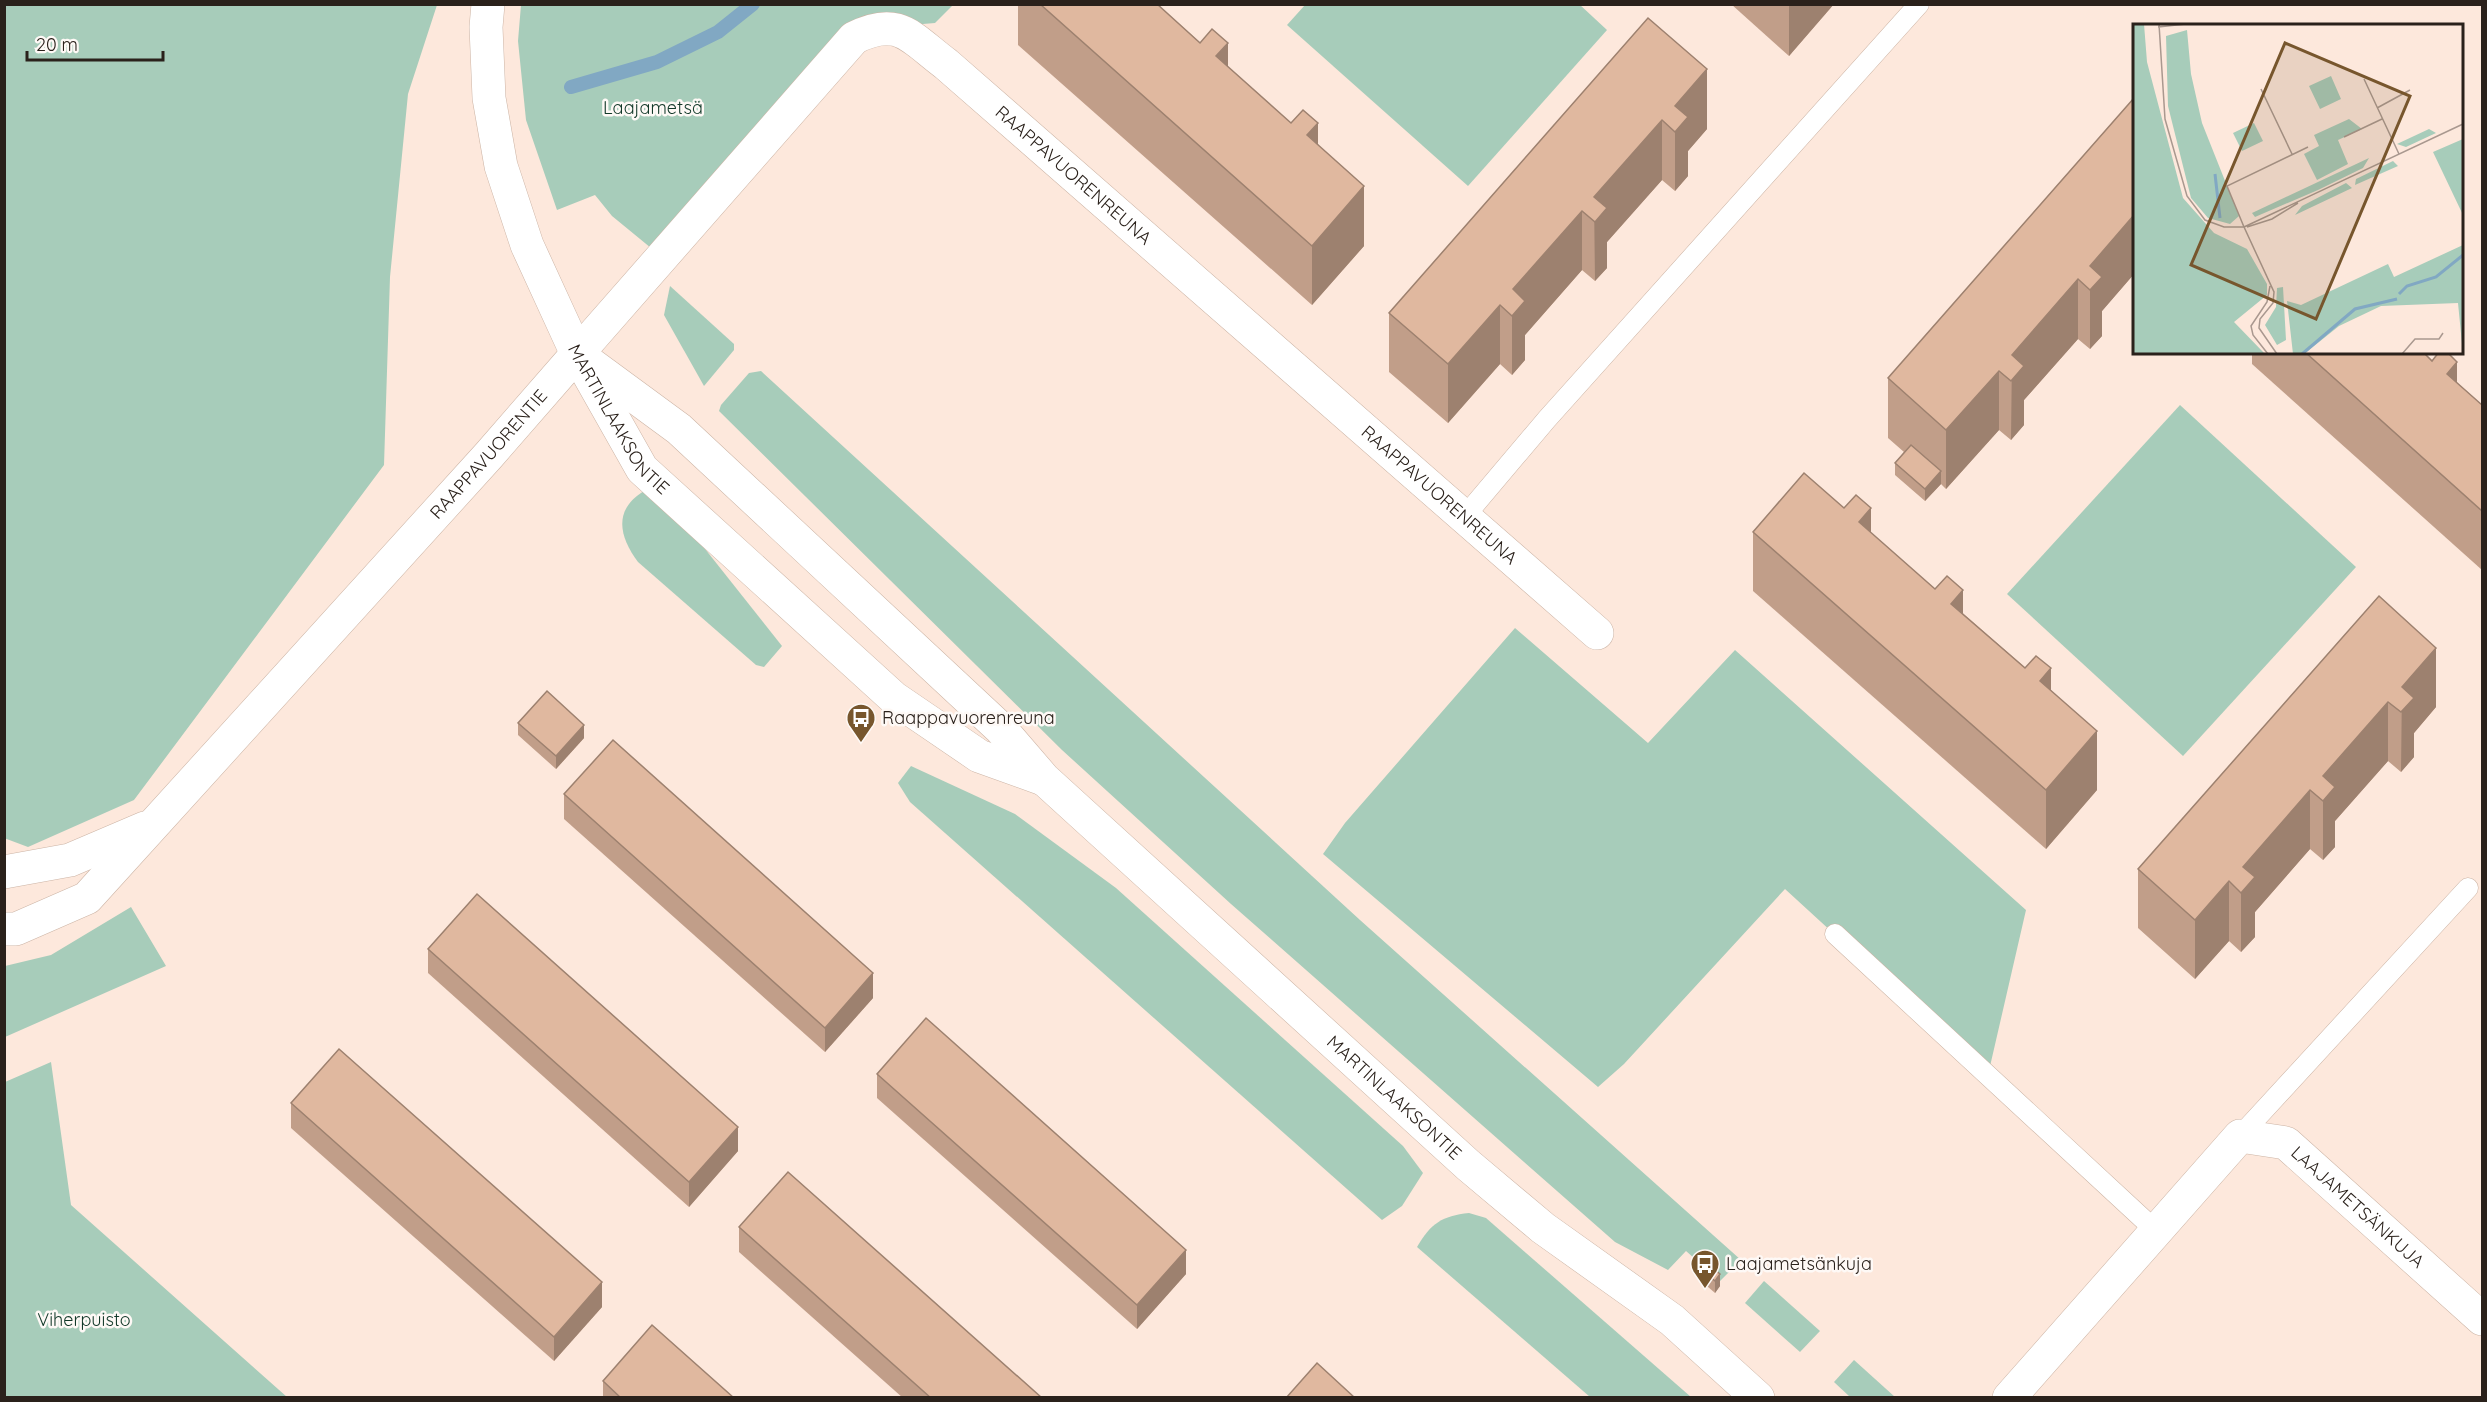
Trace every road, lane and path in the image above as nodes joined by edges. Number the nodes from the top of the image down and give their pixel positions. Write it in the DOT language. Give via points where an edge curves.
graph roads {
  1 [pos="488,4"];
  2 [pos="1919,4"];
  3 [pos="577,354"];
  4 [pos="1465,516"];
  5 [pos="1597,633"];
  6 [pos="1044,779"];
  7 [pos="155,824"];
  8 [pos="4,872"];
  9 [pos="2468,888"];
  10 [pos="4,929"];
  11 [pos="1835,934"];
  12 [pos="2240,1136"];
  13 [pos="2156,1230"];
  14 [pos="2482,1319"];
  15 [pos="1758,1398"];
  16 [pos="2009,1398"];
  1 -- 3 [label="street" via="489,98 501,166 526,245"];
  2 -- 4 [label="lane" via="1547,418"];
  3 -- 4 [label="street, RAAPPAVUORENREUNA" via="854,38 874,28 897,28 946,64"];
  3 -- 6 [label="street, MARTINLAAKSONTIE" via="679,429 987,716"];
  3 -- 6 [label="street, MARTINLAAKSONTIE" via="642,469 789,603 894,698 944,735 979,756"];
  3 -- 7 [label="street, RAAPPAVUORENTIE"];
  4 -- 5 [label="street, RAAPPAVUORENREUNA"];
  6 -- 15 [label="street, MARTINLAAKSONTIE" via="1468,1165 1543,1228 1672,1320"];
  7 -- 8 [label="street, RAAPPAVUORENTIE" via="70,860"];
  7 -- 10 [label="street, RAAPPAVUORENTIE" via="87,898 16,929"];
  9 -- 12 [label="lane"];
  11 -- 13 [label="lane"];
  12 -- 13 [label="street"];
  12 -- 14 [label="street, LAAJAMETSÄNKUJA" via="2286,1143"];
  13 -- 16 [label="street"];
}
